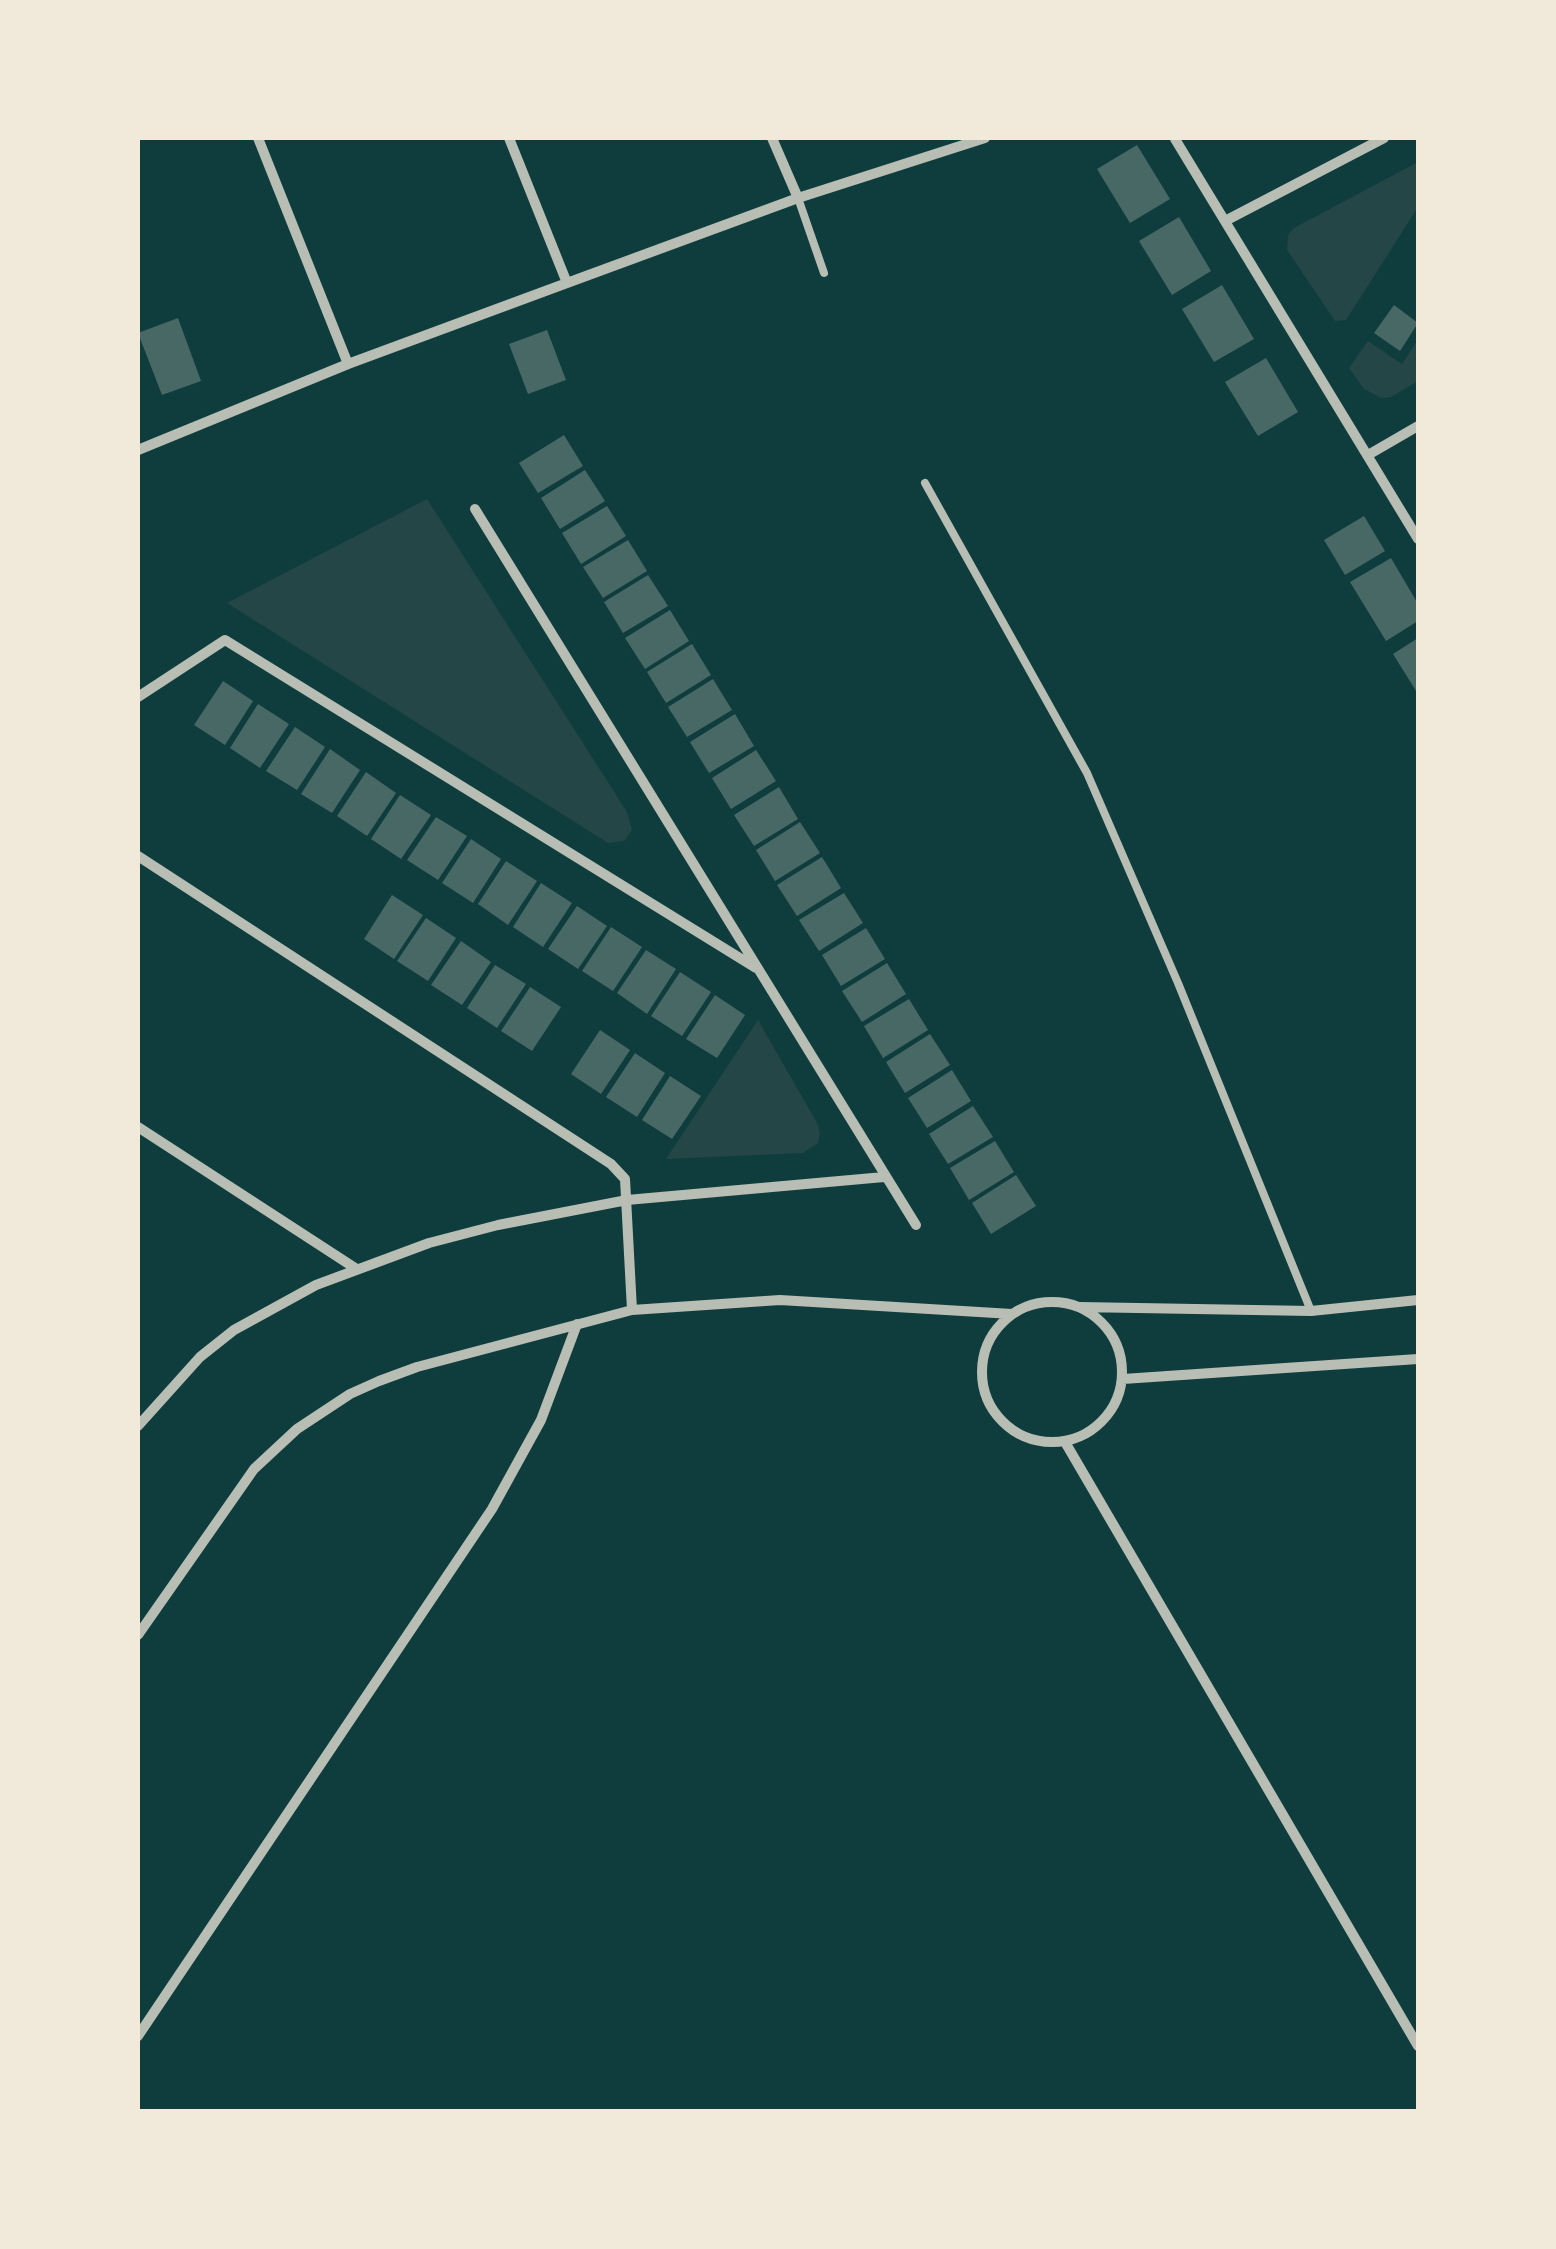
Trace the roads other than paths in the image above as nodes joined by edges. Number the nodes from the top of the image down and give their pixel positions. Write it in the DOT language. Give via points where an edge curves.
graph roads {
  1 [pos="258,138"];
  2 [pos="509,138"];
  3 [pos="772,138"];
  4 [pos="985,138"];
  5 [pos="1384,138"];
  6 [pos="1175,139"];
  7 [pos="798,198"];
  8 [pos="1225,222"];
  9 [pos="824,273"];
  10 [pos="568,283"];
  11 [pos="348,364"];
  12 [pos="1418,426"];
  13 [pos="138,450"];
  14 [pos="1368,455"];
  15 [pos="925,483"];
  16 [pos="476,509"];
  17 [pos="1418,539"];
  18 [pos="138,697"];
  19 [pos="138,856"];
  20 [pos="761,972"];
  21 [pos="138,1128"];
  22 [pos="884,1177"];
  23 [pos="627,1200"];
  24 [pos="916,1226"];
  25 [pos="355,1268"];
  26 [pos="1418,1300"];
  27 [pos="1078,1307"];
  28 [pos="632,1310"];
  29 [pos="1311,1311"];
  30 [pos="1012,1314"];
  31 [pos="577,1324"];
  32 [pos="1418,1358"];
  33 [pos="1123,1379"];
  34 [pos="138,1400"];
  35 [pos="151,1409"];
  36 [pos="138,1426"];
  37 [pos="1066,1442"];
  38 [pos="138,1634"];
  39 [pos="138,2036"];
  40 [pos="1418,2046"];
  1 -- 11 [label="street"];
  2 -- 10 [label="street"];
  3 -- 7 [label="street"];
  4 -- 7 [label="street"];
  5 -- 8 [label="street"];
  6 -- 8 [label="street"];
  7 -- 9 [label="lane"];
  7 -- 10 [label="street"];
  8 -- 14 [label="street"];
  10 -- 11 [label="street"];
  11 -- 13 [label="street"];
  12 -- 14 [label="street"];
  14 -- 17 [label="street"];
  15 -- 29 [label="lane" via="1087,773"];
  16 -- 20 [label="street"];
  18 -- 20 [label="street" via="225,640"];
  19 -- 23 [label="street" via="610,1164 625,1179"];
  20 -- 22 [label="street"];
  21 -- 25 [label="street"];
  22 -- 23 [label="street"];
  22 -- 24 [label="street"];
  23 -- 25 [label="street" via="498,1225"];
  23 -- 28 [label="street"];
  25 -- 35 [label="street" via="234,1330"];
  26 -- 29 [label="street"];
  27 -- 29 [label="street"];
  27 -- 30 [label="street" via="1034,1304"];
  27 -- 33 [label="street" via="1112,1336"];
  28 -- 30 [label="street" via="780,1300"];
  28 -- 31 [label="street"];
  30 -- 37 [label="street" via="984,1353 988,1400 1020,1435"];
  31 -- 38 [label="street" via="379,1381 296,1429 254,1469"];
  31 -- 39 [label="street" via="541,1420 492,1509"];
  32 -- 33 [label="street"];
  33 -- 37 [label="street" via="1105,1420"];
  34 -- 35 [label="street"];
  35 -- 36 [label="street"];
  37 -- 40 [label="street"];
}
